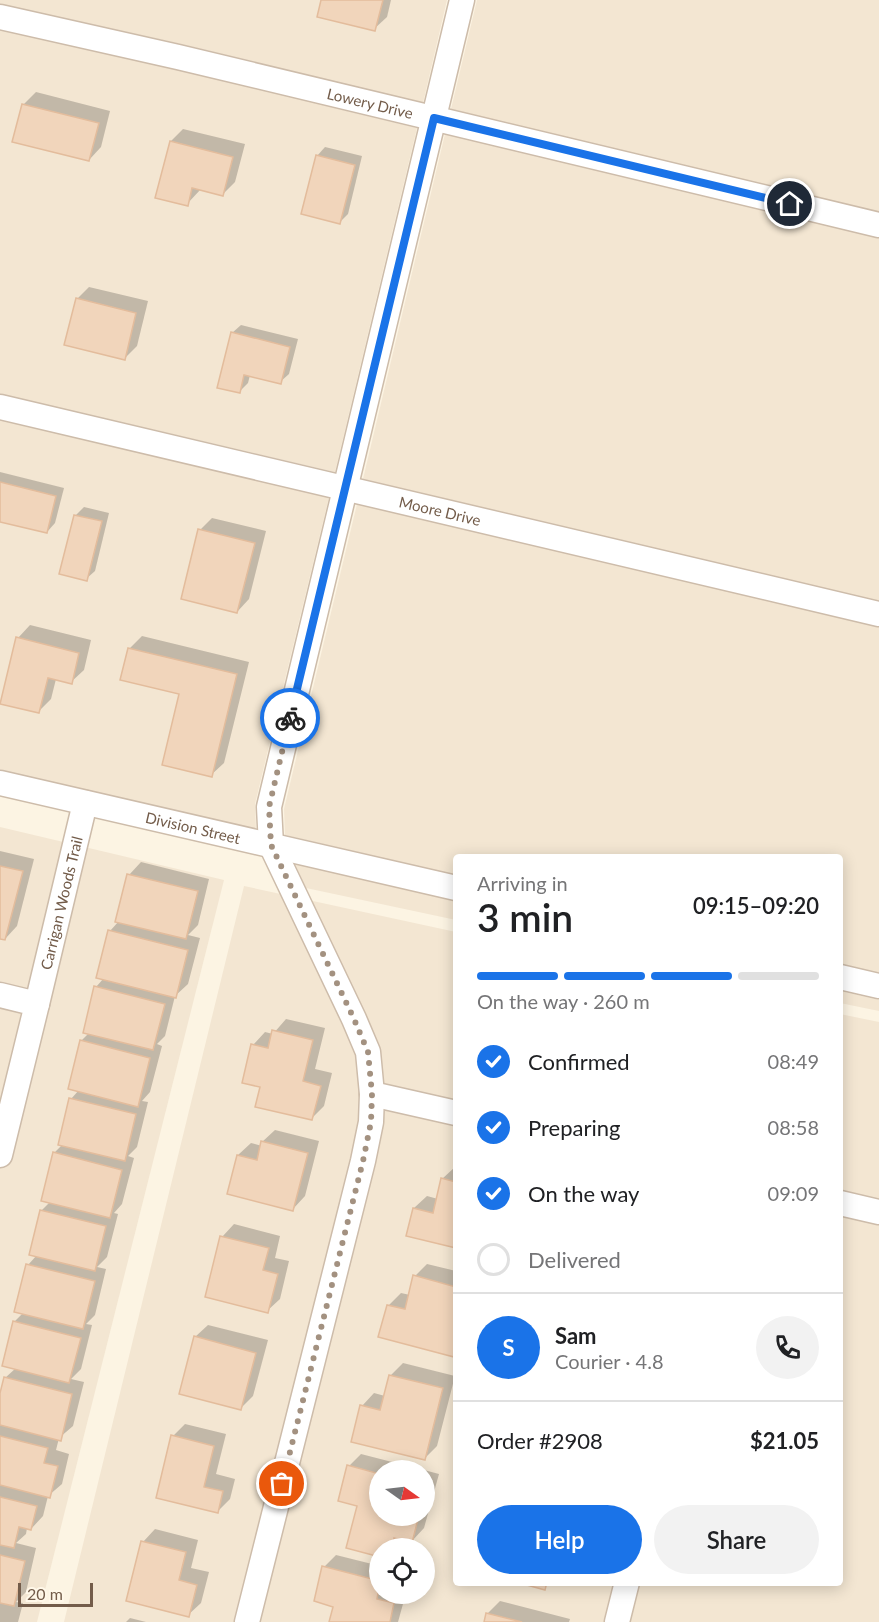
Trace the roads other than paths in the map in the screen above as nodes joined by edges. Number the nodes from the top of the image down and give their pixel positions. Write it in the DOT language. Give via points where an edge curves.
graph roads {
  1 [pos="462,0"];
  2 [pos="0,17"];
  3 [pos="434,118"];
  4 [pos="879,225"];
  5 [pos="0,407"];
  6 [pos="346,488"];
  7 [pos="879,614"];
  8 [pos="0,783"];
  9 [pos="85,803"];
  10 [pos="271,845"];
  11 [pos="453,887"];
  12 [pos="843,978"];
  13 [pos="879,986"];
  14 [pos="0,995"];
  15 [pos="37,1004"];
  16 [pos="372,1094"];
  17 [pos="453,1112"];
  18 [pos="0,1155"];
  19 [pos="843,1204"];
  20 [pos="879,1212"];
  21 [pos="626,1586"];
  22 [pos="247,1622"];
  23 [pos="617,1622"];
  1 -- 3 [label="street"];
  2 -- 3 [label="street, Lowery Drive"];
  3 -- 4 [label="street, Lowery Drive"];
  3 -- 6 [label="street"];
  5 -- 6 [label="street, Moore Drive"];
  6 -- 7 [label="street, Moore Drive"];
  6 -- 10 [label="street" via="269,807"];
  8 -- 9 [label="street, Division Street"];
  9 -- 10 [label="street, Division Street"];
  9 -- 15 [label="street, Carrigan Woods Trail"];
  10 -- 11 [label="street, Division Street"];
  10 -- 16 [label="street" via="368,1052"];
  12 -- 13 [label="street"];
  14 -- 15 [label="street"];
  15 -- 18 [label="street, Carrigan Woods Trail"];
  16 -- 17 [label="street"];
  16 -- 22 [label="street" via="363,1161"];
  19 -- 20 [label="street"];
  21 -- 23 [label="street"];
}
